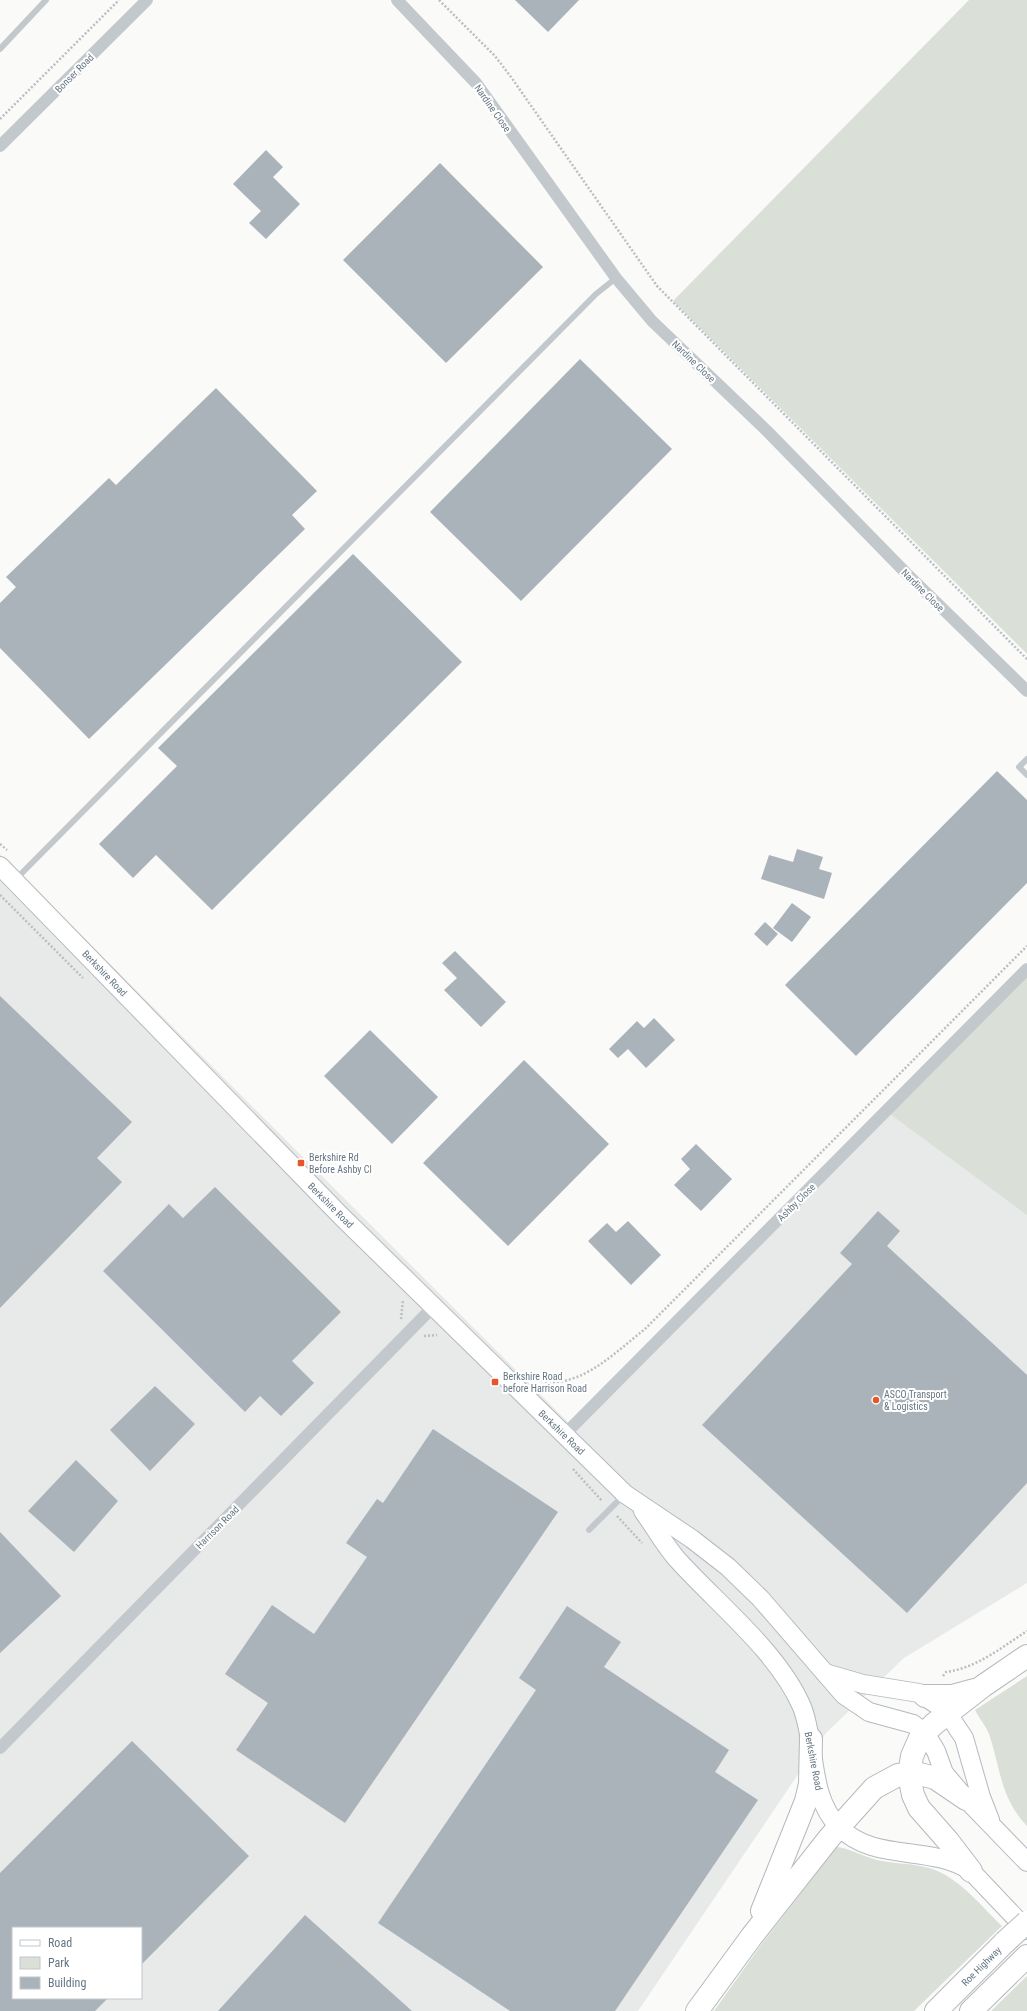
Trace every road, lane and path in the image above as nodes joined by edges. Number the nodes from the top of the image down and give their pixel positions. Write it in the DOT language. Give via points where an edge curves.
graph roads {
  1 [pos="46,0"];
  2 [pos="119,0"];
  3 [pos="147,0"];
  4 [pos="397,0"];
  5 [pos="439,0"];
  6 [pos="0,49"];
  7 [pos="0,119"];
  8 [pos="0,146"];
  9 [pos="616,278"];
  10 [pos="1027,659"];
  11 [pos="1027,691"];
  12 [pos="1027,759"];
  13 [pos="1027,775"];
  14 [pos="0,866"];
  15 [pos="15,880"];
  16 [pos="1027,946"];
  17 [pos="1027,969"];
  18 [pos="434,1306"];
  19 [pos="525,1373"];
  20 [pos="565,1434"];
  21 [pos="631,1498"];
  22 [pos="589,1530"];
  23 [pos="631,1531"];
  24 [pos="646,1546"];
  25 [pos="1027,1631"];
  26 [pos="1027,1656"];
  27 [pos="825,1673"];
  28 [pos="943,1676"];
  29 [pos="983,1686"];
  30 [pos="925,1696"];
  31 [pos="948,1714"];
  32 [pos="925,1733"];
  33 [pos="811,1739"];
  34 [pos="0,1748"];
  35 [pos="910,1773"];
  36 [pos="966,1799"];
  37 [pos="838,1827"];
  38 [pos="998,1834"];
  39 [pos="1027,1862"];
  40 [pos="971,1871"];
  41 [pos="1027,1922"];
  42 [pos="1027,1930"];
  43 [pos="752,1936"];
  44 [pos="1025,1958"];
  45 [pos="697,2011"];
  46 [pos="936,2011"];
  47 [pos="971,2011"];
  1 -- 6 [label="lane"];
  2 -- 7 [label="path"];
  3 -- 8 [label="street, Bonser Road"];
  4 -- 9 [label="street, Nardine Close" via="476,83"];
  5 -- 10 [label="path" via="511,77 657,286"];
  9 -- 11 [label="street, Nardine Close" via="652,321"];
  9 -- 15 [label="lane" via="591,300"];
  12 -- 13 [label="lane" via="1019,767"];
  14 -- 15 [label="main road, Berkshire Road"];
  15 -- 18 [label="main road, Berkshire Road" via="342,1217"];
  16 -- 19 [label="path" via="645,1329 600,1364 572,1379 558,1383 537,1380"];
  17 -- 20 [label="street, Ashby Close"];
  18 -- 20 [label="main road, Berkshire Road"];
  18 -- 34 [label="street, Harrison Road"];
  20 -- 21 [label="main road, Berkshire Road"];
  21 -- 22 [label="lane"];
  21 -- 27 [label="main road, Berkshire Road" via="728,1567 760,1598"];
  21 -- 33 [label="main road, Berkshire Road" via="675,1556 773,1662 802,1707"];
  23 -- 24 [label="path"];
  25 -- 28 [label="path" via="975,1664 946,1672"];
  26 -- 29 [label="highway"];
  27 -- 30 [label="main road, Berkshire Road" via="863,1684 907,1690"];
  27 -- 32 [label="main road, Berkshire Road" via="844,1695 858,1706 879,1716 912,1724"];
  29 -- 30 [label="highway" via="968,1693 952,1696"];
  29 -- 31 [label="highway"];
  30 -- 31 [label="main road, Berkshire Road"];
  31 -- 32 [label="highway"];
  31 -- 38 [label="main road, Berkshire Road" via="964,1738 981,1797"];
  32 -- 35 [label="highway" via="912,1756"];
  32 -- 36 [label="main road, Berkshire Road" via="936,1751 944,1773"];
  33 -- 37 [label="main road, Berkshire Road" via="818,1789 830,1817"];
  33 -- 43 [label="highway" via="810,1784 806,1801"];
  35 -- 36 [label="highway" via="935,1778"];
  35 -- 37 [label="highway" via="889,1778 874,1788"];
  35 -- 40 [label="highway" via="913,1795 919,1808"];
  36 -- 38 [label="main road, Berkshire Road"];
  37 -- 40 [label="main road, Berkshire Road" via="850,1836 878,1848 938,1857 962,1865"];
  37 -- 43 [label="highway"];
  38 -- 39 [label="main road, Berkshire Road"];
  40 -- 42 [label="main road, Berkshire Road"];
  41 -- 46 [label="highway, Roe Highway, bridge"];
  43 -- 45 [label="highway"];
  44 -- 47 [label="highway"];
}
